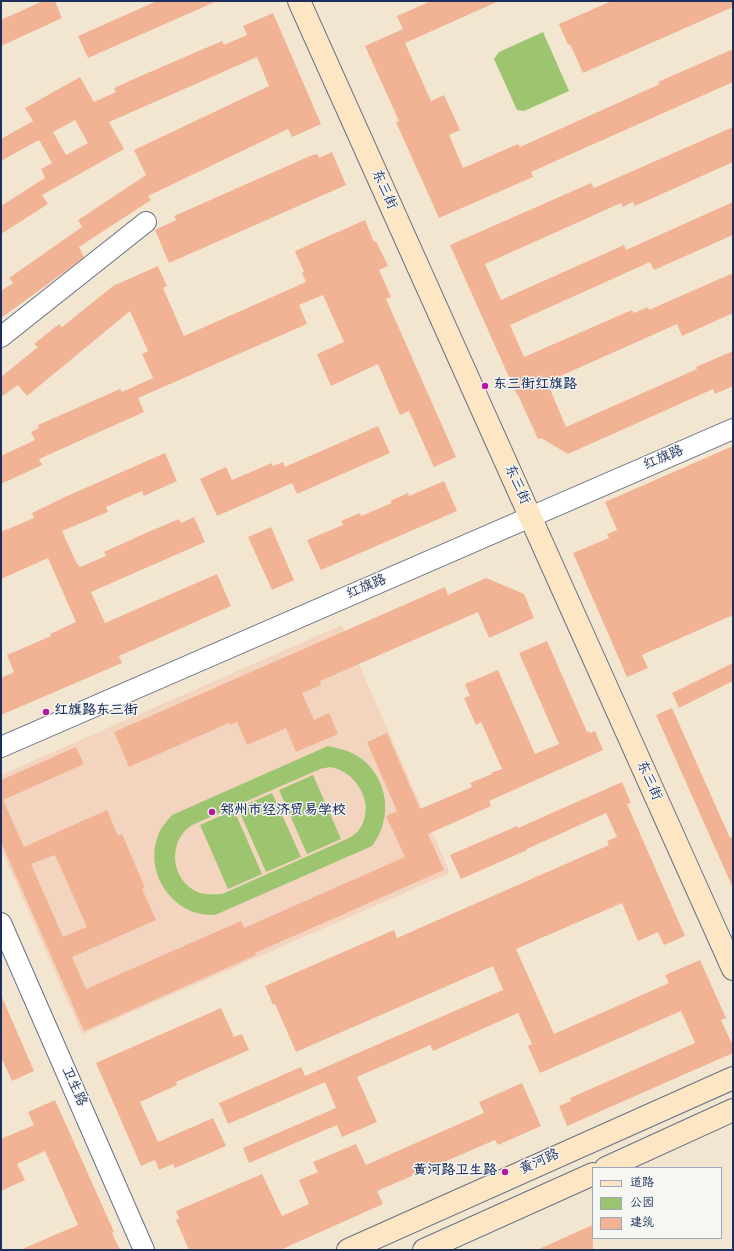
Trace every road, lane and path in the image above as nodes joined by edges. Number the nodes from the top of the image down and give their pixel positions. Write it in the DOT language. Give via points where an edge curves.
graph roads {
  1 [pos="299,1"];
  2 [pos="146,222"];
  3 [pos="1,337"];
  4 [pos="733,429"];
  5 [pos="530,517"];
  6 [pos="1,747"];
  7 [pos="1,923"];
  8 [pos="733,970"];
  9 [pos="733,1078"];
  10 [pos="733,1110"];
  11 [pos="608,1167"];
  12 [pos="592,1174"];
  13 [pos="144,1250"];
  14 [pos="348,1250"];
  15 [pos="424,1250"];
  1 -- 5 [label="street, 东三街"];
  2 -- 3 [label="street"];
  4 -- 5 [label="street, 红旗路"];
  5 -- 6 [label="street, 红旗路"];
  5 -- 8 [label="street, 东三街"];
  7 -- 13 [label="street, 卫生路"];
  9 -- 14 [label="street, 黄河路"];
  10 -- 11 [label="street"];
  12 -- 15 [label="street"];
}
